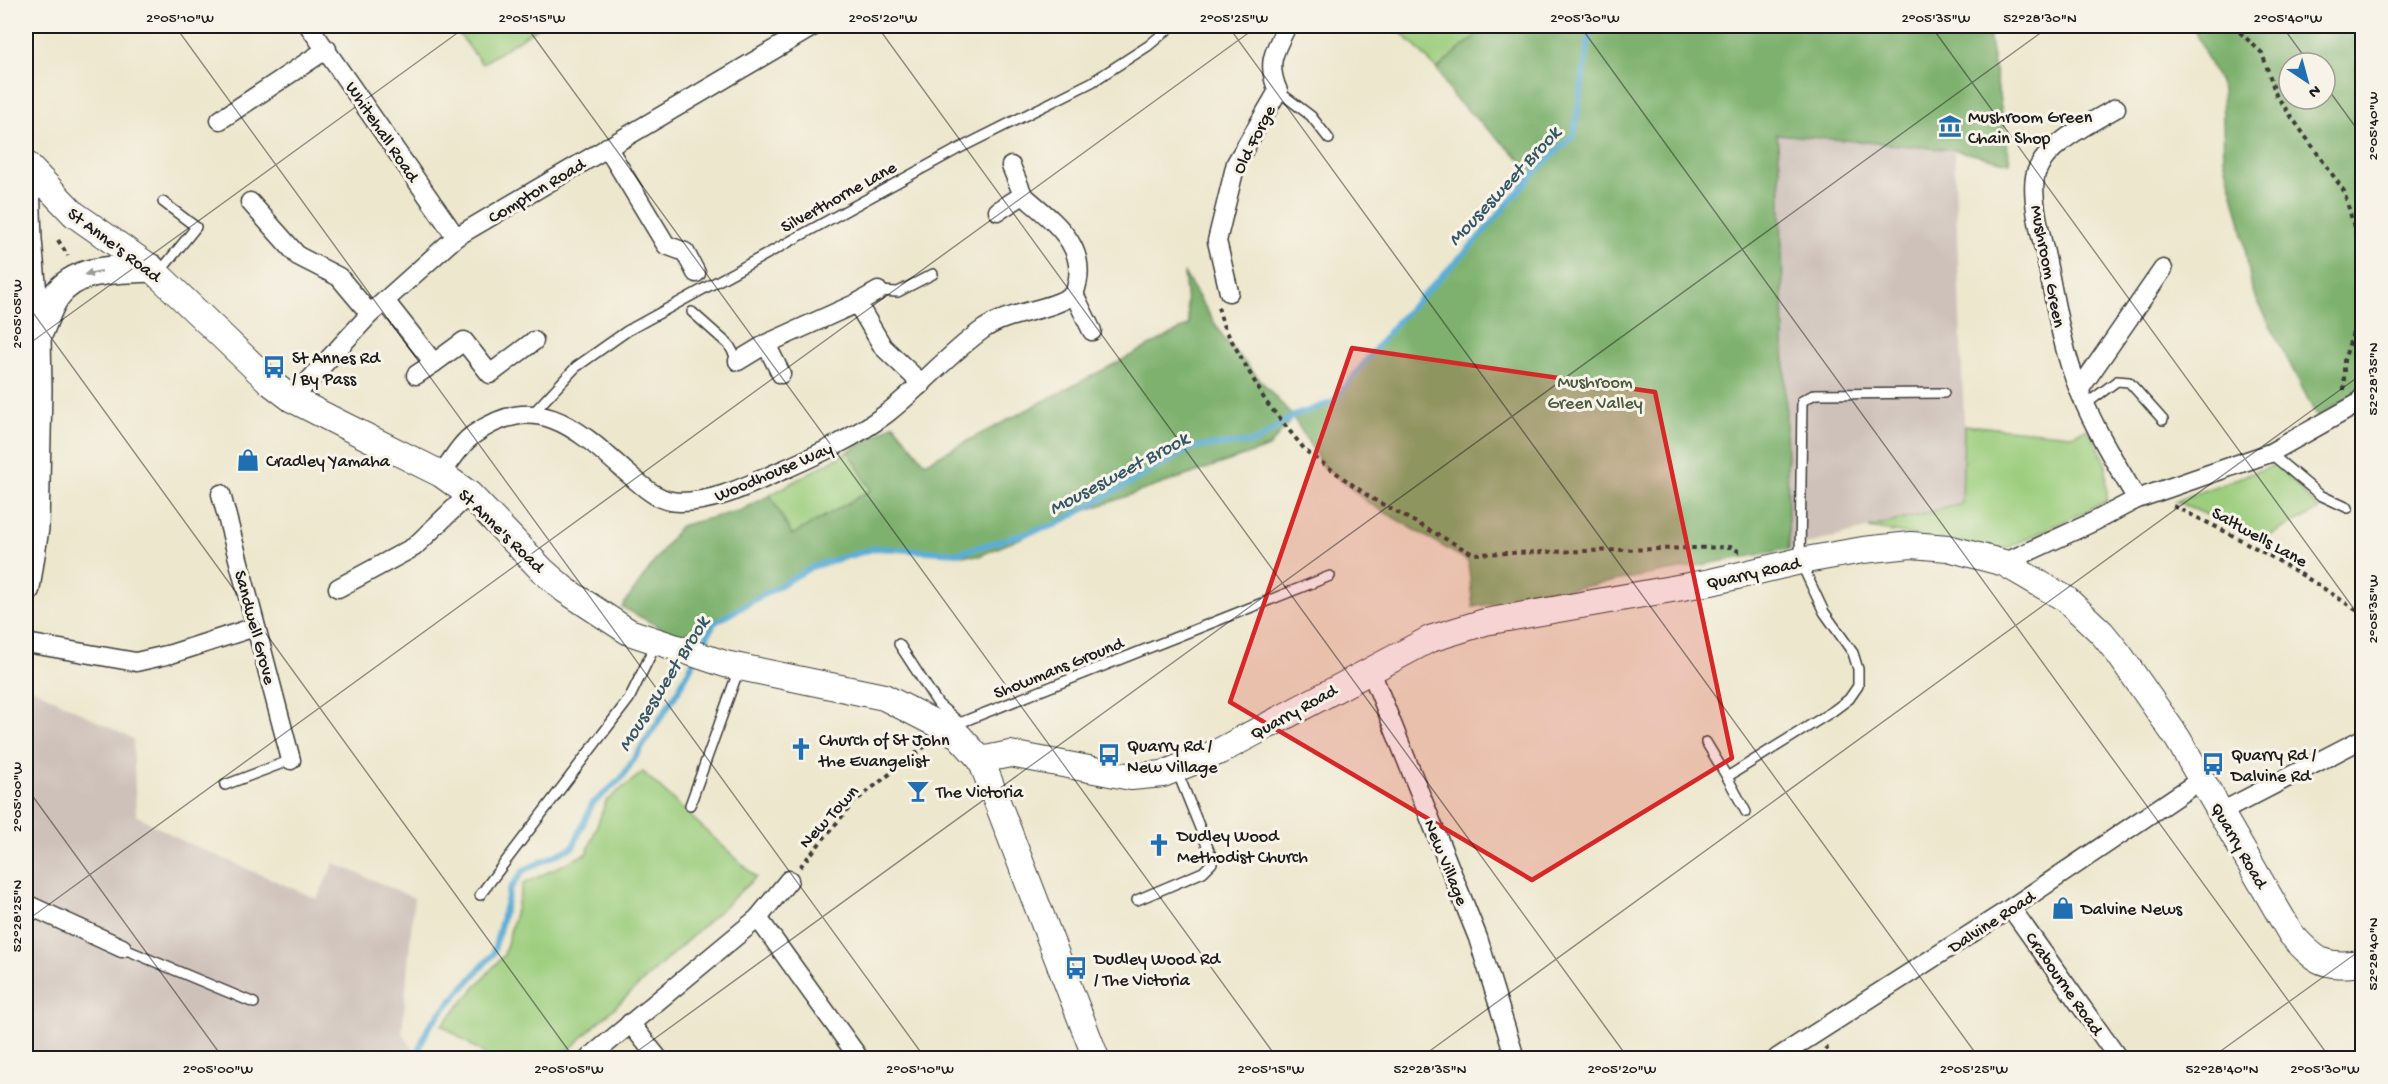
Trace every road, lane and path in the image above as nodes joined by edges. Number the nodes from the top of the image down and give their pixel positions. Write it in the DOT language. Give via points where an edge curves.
graph roads {
  1 [pos="309,26"];
  2 [pos="814,26"];
  3 [pos="1172,26"];
  4 [pos="1287,26"];
  5 [pos="2233,26"];
  6 [pos="327,49"];
  7 [pos="1278,91"];
  8 [pos="2116,108"];
  9 [pos="220,120"];
  10 [pos="1329,139"];
  11 [pos="607,147"];
  12 [pos="26,164"];
  13 [pos="1011,166"];
  14 [pos="26,182"];
  15 [pos="1023,195"];
  16 [pos="163,202"];
  17 [pos="250,202"];
  18 [pos="998,211"];
  19 [pos="62,235"];
  20 [pos="456,237"];
  21 [pos="51,240"];
  22 [pos="58,240"];
  23 [pos="68,256"];
  24 [pos="2362,256"];
  25 [pos="2163,269"];
  26 [pos="155,271"];
  27 [pos="696,273"];
  28 [pos="933,274"];
  29 [pos="878,291"];
  30 [pos="1229,292"];
  31 [pos="1074,294"];
  32 [pos="386,302"];
  33 [pos="857,303"];
  34 [pos="2362,305"];
  35 [pos="692,312"];
  36 [pos="370,314"];
  37 [pos="1092,331"];
  38 [pos="38,336"];
  39 [pos="534,341"];
  40 [pos="766,344"];
  41 [pos="738,361"];
  42 [pos="434,363"];
  43 [pos="780,374"];
  44 [pos="416,375"];
  45 [pos="922,384"];
  46 [pos="1944,393"];
  47 [pos="2082,397"];
  48 [pos="292,399"];
  49 [pos="2357,404"];
  50 [pos="532,413"];
  51 [pos="1274,413"];
  52 [pos="2163,420"];
  53 [pos="2270,453"];
  54 [pos="441,474"];
  55 [pos="221,494"];
  56 [pos="469,494"];
  57 [pos="2137,499"];
  58 [pos="2348,508"];
  59 [pos="30,527"];
  60 [pos="1800,561"];
  61 [pos="2004,563"];
  62 [pos="1772,568"];
  63 [pos="1330,576"];
  64 [pos="26,588"];
  65 [pos="338,588"];
  66 [pos="2362,614"];
  67 [pos="255,627"];
  68 [pos="26,643"];
  69 [pos="662,644"];
  70 [pos="899,644"];
  71 [pos="732,666"];
  72 [pos="1370,669"];
  73 [pos="954,726"];
  74 [pos="2362,739"];
  75 [pos="1706,742"];
  76 [pos="291,760"];
  77 [pos="981,760"];
  78 [pos="1177,770"];
  79 [pos="1727,777"];
  80 [pos="2202,779"];
  81 [pos="225,785"];
  82 [pos="690,805"];
  83 [pos="1746,812"];
  84 [pos="2222,812"];
  85 [pos="789,880"];
  86 [pos="480,895"];
  87 [pos="1137,900"];
  88 [pos="26,904"];
  89 [pos="2012,908"];
  90 [pos="758,918"];
  91 [pos="122,948"];
  92 [pos="2362,963"];
  93 [pos="254,1003"];
  94 [pos="630,1023"];
  95 [pos="589,1059"];
  96 [pos="658,1059"];
  97 [pos="859,1059"];
  98 [pos="1096,1059"];
  99 [pos="1515,1059"];
  100 [pos="1777,1059"];
  101 [pos="2118,1059"];
  1 -- 6 [label="street, Whitehall Road"];
  2 -- 11 [label="street, Compton Road"];
  3 -- 50 [label="lane, Silverthorne Lane" via="1092,82 956,150 627,331 576,367"];
  4 -- 7 [label="street, Old Forge" via="1271,66"];
  5 -- 24 [label="path" via="2262,53 2276,95 2344,191"];
  6 -- 9 [label="street"];
  6 -- 20 [label="street, Whitehall Road"];
  7 -- 10 [label="lane" via="1311,116"];
  7 -- 30 [label="street, Old Forge" via="1236,164 1219,230 1217,241"];
  8 -- 47 [label="street, Mushroom Green" via="2052,148 2035,174 2036,213 2065,348"];
  11 -- 20 [label="street, Compton Road"];
  11 -- 27 [label="street" via="666,245 685,252"];
  12 -- 26 [label="street, St Anne's Road" via="74,214"];
  13 -- 15 [label="street"];
  14 -- 38 [label="main road"];
  15 -- 18 [label="street"];
  15 -- 31 [label="street" via="1068,236 1079,269"];
  16 -- 26 [label="lane" via="196,226"];
  17 -- 36 [label="street" via="298,255 339,278"];
  19 -- 22 [label="path"];
  20 -- 32 [label="street, Compton Road"];
  21 -- 22 [label="path"];
  22 -- 23 [label="path"];
  25 -- 47 [label="street"];
  26 -- 38 [label="main road, one-way" via="94,272 72,280 56,296"];
  26 -- 48 [label="street, St Anne's Road"];
  28 -- 29 [label="lane" via="898,292"];
  29 -- 33 [label="street"];
  31 -- 37 [label="street"];
  31 -- 45 [label="street, Woodhouse Way" via="988,327"];
  32 -- 36 [label="street, Compton Road"];
  32 -- 42 [label="street"];
  33 -- 40 [label="street"];
  33 -- 45 [label="street" via="883,347"];
  34 -- 49 [label="path" via="2344,360"];
  35 -- 41 [label="lane" via="729,345"];
  36 -- 48 [label="street, Compton Road"];
  38 -- 59 [label="main road"];
  39 -- 42 [label="street" via="490,374 464,341"];
  40 -- 41 [label="street"];
  40 -- 43 [label="street"];
  42 -- 44 [label="street"];
  45 -- 50 [label="street, Woodhouse Way" via="886,414 836,446 733,492 694,502 660,499 587,438 562,423"];
  46 -- 60 [label="lane" via="1815,394 1802,401"];
  47 -- 52 [label="lane" via="2123,380"];
  47 -- 57 [label="street, Mushroom Green"];
  48 -- 54 [label="street, St Anne's Road"];
  49 -- 53 [label="street"];
  50 -- 54 [label="street" via="500,421 471,436"];
  51 -- 62 [label="path" via="1306,451 1371,498 1473,554 1731,547"];
  53 -- 57 [label="street"];
  53 -- 58 [label="lane" via="2320,495"];
  54 -- 56 [label="street, St Anne's Road"];
  55 -- 67 [label="street, Sandwell Grove"];
  56 -- 65 [label="street" via="414,547"];
  56 -- 69 [label="street, St Anne's Road" via="565,590 629,632"];
  57 -- 61 [label="street"];
  57 -- 66 [label="path, Saltwells Lane" via="2169,504 2234,534"];
  59 -- 64 [label="main road"];
  60 -- 61 [label="street, Quarry Road" via="1911,545 1947,548"];
  60 -- 62 [label="street, Quarry Road"];
  60 -- 79 [label="lane" via="1824,612 1853,653 1858,686 1833,711"];
  61 -- 80 [label="street, Quarry Road" via="2066,599 2102,633"];
  62 -- 72 [label="street, Quarry Road" via="1485,622 1430,639"];
  63 -- 73 [label="lane, Showmans Ground"];
  67 -- 68 [label="street" via="136,662"];
  67 -- 76 [label="street, Sandwell Grove"];
  69 -- 71 [label="street, St Anne's Road"];
  69 -- 86 [label="lane" via="629,699"];
  70 -- 73 [label="lane"];
  71 -- 73 [label="street, St Anne's Road" via="884,697"];
  71 -- 82 [label="lane"];
  72 -- 78 [label="street, Quarry Road" via="1218,752"];
  72 -- 99 [label="street, New Village" via="1478,938"];
  73 -- 77 [label="street, St Anne's Road"];
  73 -- 85 [label="path, New Town" via="854,802"];
  74 -- 84 [label="street"];
  75 -- 79 [label="lane"];
  76 -- 81 [label="lane"];
  77 -- 78 [label="street, Quarry Road" via="1010,754 1131,777"];
  77 -- 98 [label="street"];
  78 -- 87 [label="lane" via="1212,863 1203,872"];
  79 -- 83 [label="lane"];
  80 -- 84 [label="street, Quarry Road"];
  80 -- 89 [label="street, Dalvine Road"];
  84 -- 92 [label="street, Quarry Road" via="2292,934 2305,949 2328,965"];
  85 -- 90 [label="street"];
  88 -- 91 [label="street"];
  89 -- 100 [label="street, Dalvine Road"];
  89 -- 101 [label="street, Crabourne Road"];
  90 -- 94 [label="street"];
  90 -- 97 [label="street"];
  91 -- 93 [label="lane"];
  94 -- 95 [label="street"];
  94 -- 96 [label="street"];
}
